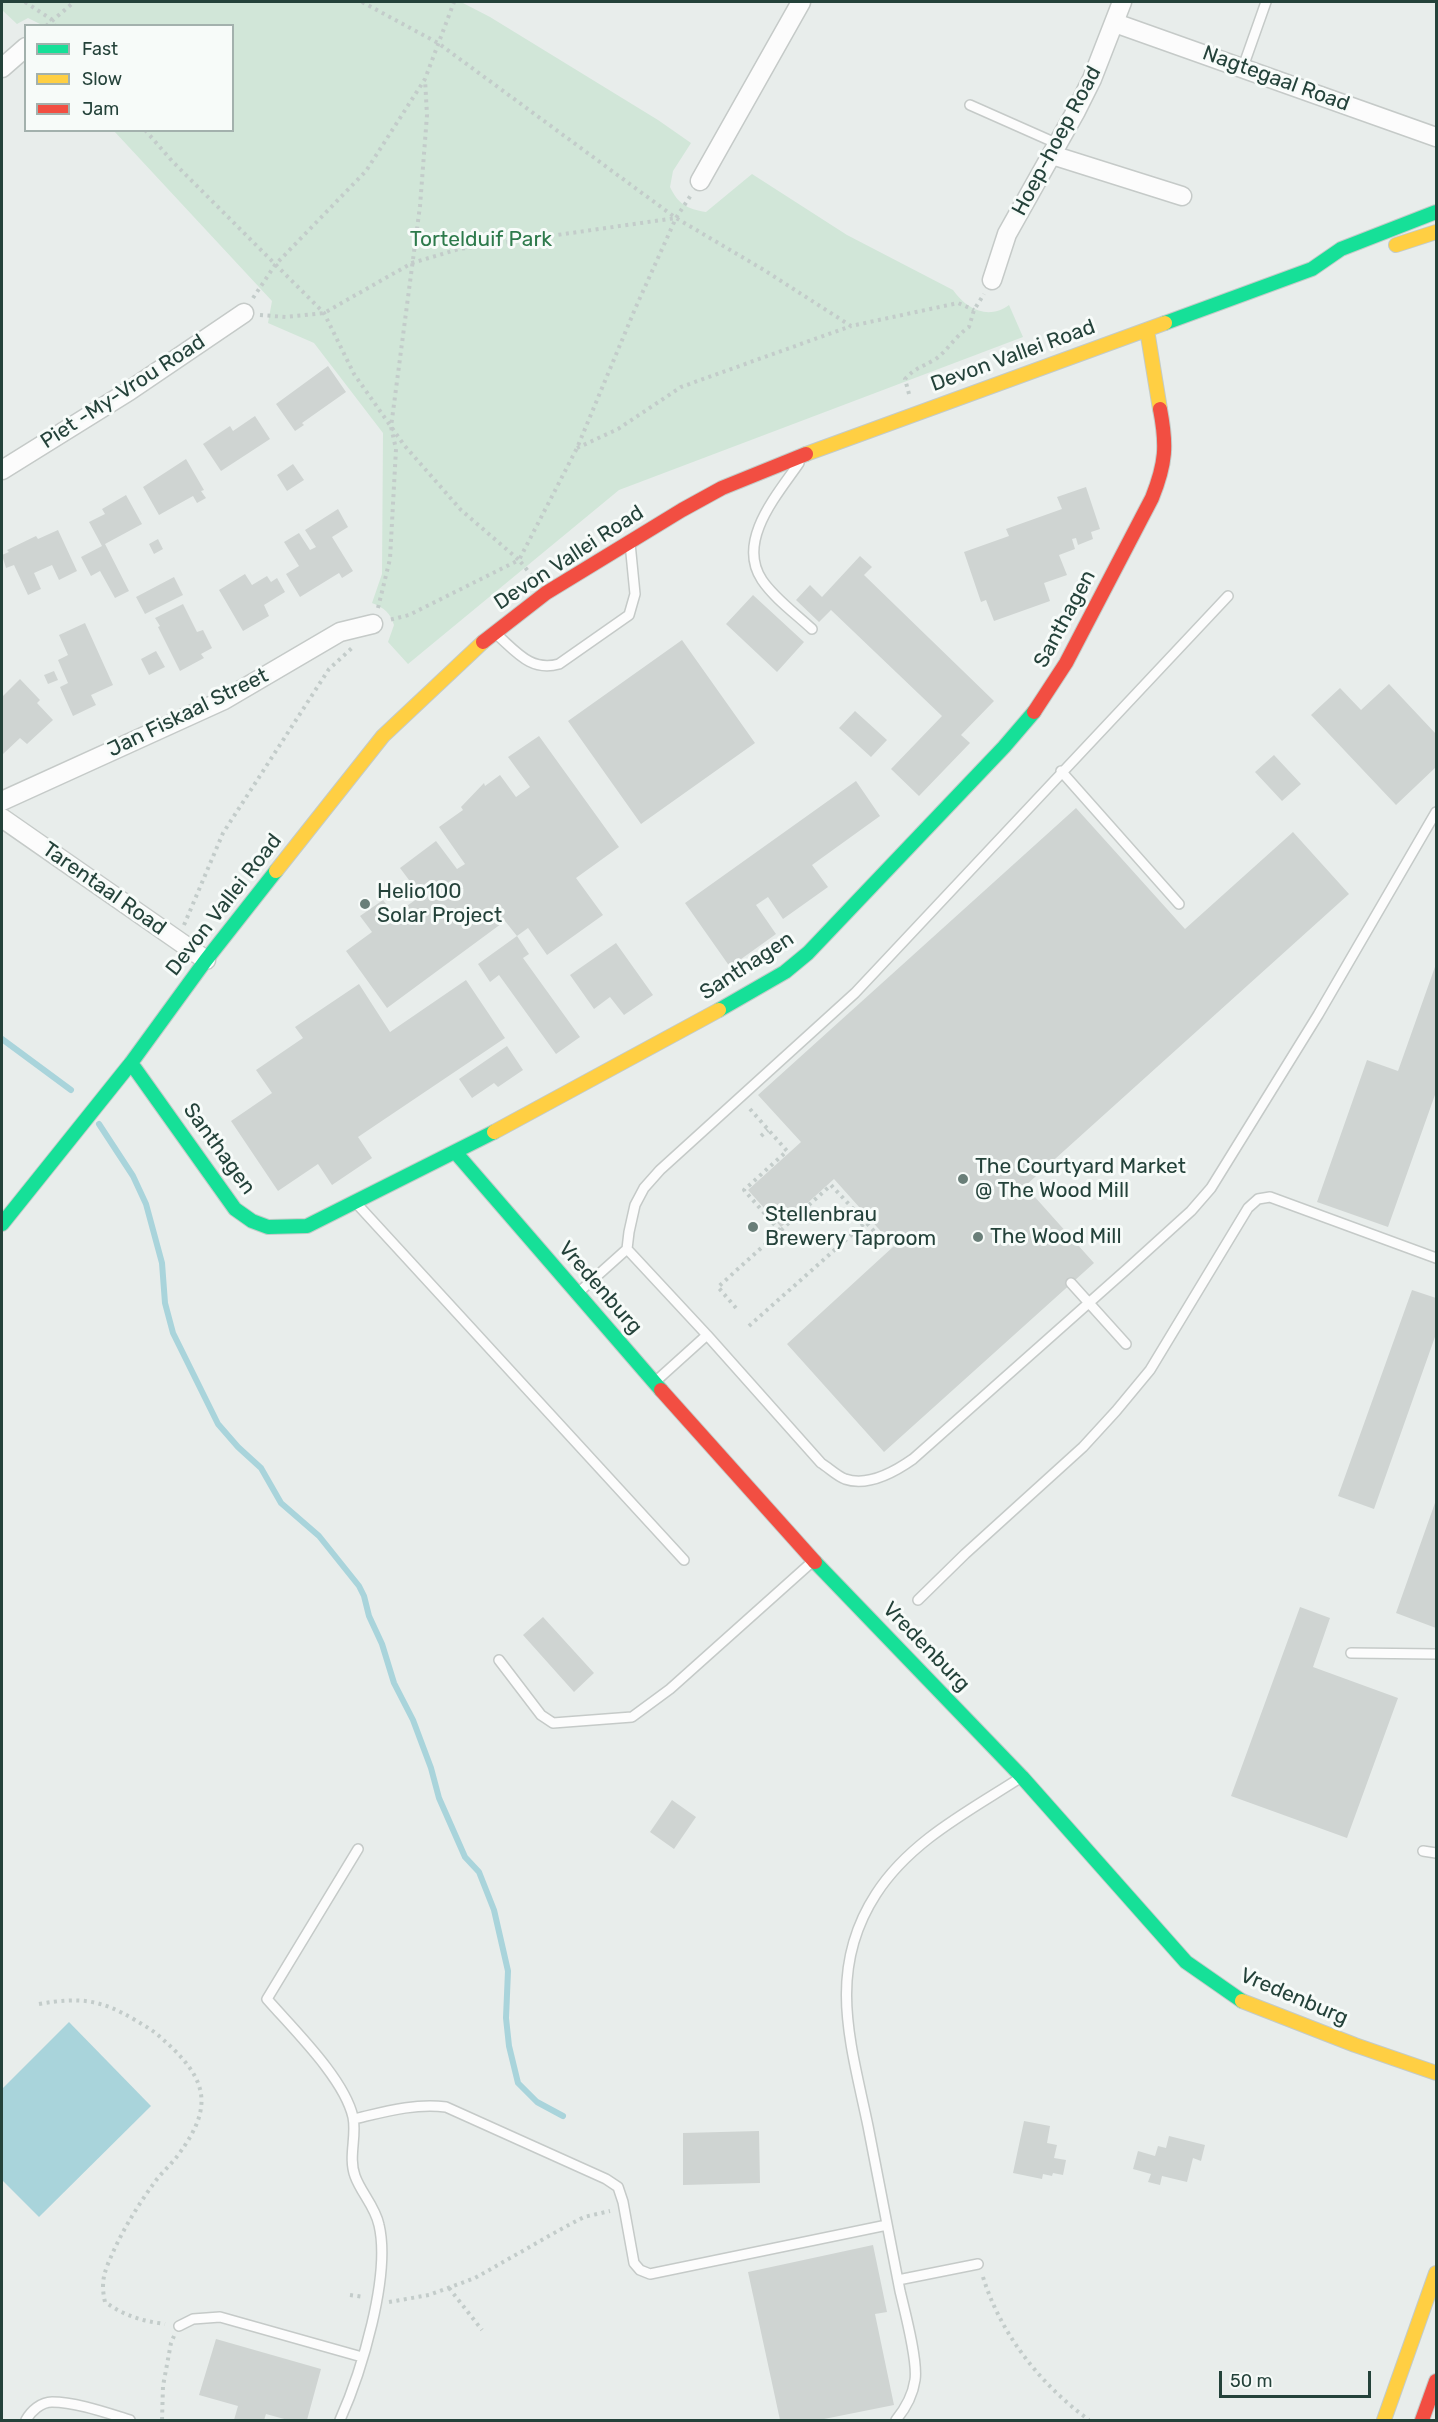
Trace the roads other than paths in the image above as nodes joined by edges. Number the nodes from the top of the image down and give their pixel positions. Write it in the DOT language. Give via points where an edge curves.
graph roads {
  1 [pos="801,2"];
  2 [pos="1122,2"];
  3 [pos="1266,2"];
  4 [pos="1115,23"];
  5 [pos="24,49"];
  6 [pos="1243,67"];
  7 [pos="2,68"];
  8 [pos="970,105"];
  9 [pos="1437,137"];
  10 [pos="1055,149"];
  11 [pos="700,181"];
  12 [pos="1182,196"];
  13 [pos="1437,212"];
  14 [pos="1437,232"];
  15 [pos="1379,251"];
  16 [pos="1341,265"];
  17 [pos="1312,269"];
  18 [pos="992,280"];
  19 [pos="244,313"];
  20 [pos="1147,330"];
  21 [pos="805,454"];
  22 [pos="2,470"];
  23 [pos="630,541"];
  24 [pos="1228,596"];
  25 [pos="373,624"];
  26 [pos="812,629"];
  27 [pos="494,632"];
  28 [pos="1061,771"];
  29 [pos="2,801"];
  30 [pos="1437,812"];
  31 [pos="2,818"];
  32 [pos="1179,904"];
  33 [pos="206,960"];
  34 [pos="829,1016"];
  35 [pos="837,1024"];
  36 [pos="131,1063"];
  37 [pos="456,1153"];
  38 [pos="356,1203"];
  39 [pos="2,1224"];
  40 [pos="627,1249"];
  41 [pos="1437,1258"];
  42 [pos="1071,1283"];
  43 [pos="578,1294"];
  44 [pos="1089,1303"];
  45 [pos="707,1335"];
  46 [pos="1126,1344"];
  47 [pos="654,1382"];
  48 [pos="684,1560"];
  49 [pos="814,1561"];
  50 [pos="918,1600"];
  51 [pos="1351,1653"];
  52 [pos="1437,1654"];
  53 [pos="499,1660"];
  54 [pos="1022,1777"];
  55 [pos="358,1848"];
  56 [pos="1423,1851"];
  57 [pos="1437,1853"];
  58 [pos="1437,2073"];
  59 [pos="354,2119"];
  60 [pos="886,2225"];
  61 [pos="978,2264"];
  62 [pos="1437,2273"];
  63 [pos="898,2280"];
  64 [pos="179,2326"];
  65 [pos="362,2357"];
  66 [pos="1437,2381"];
  67 [pos="26,2421"];
  68 [pos="130,2421"];
  69 [pos="340,2421"];
  70 [pos="896,2421"];
  71 [pos="1384,2421"];
  72 [pos="1422,2421"];
  1 -- 11 [label="street"];
  2 -- 4 [label="street, Hoep-hoep Road"];
  3 -- 6 [label="lane"];
  4 -- 6 [label="street, Nagtegaal Road"];
  4 -- 10 [label="street, Hoep-hoep Road" via="1092,79"];
  5 -- 7 [label="street"];
  6 -- 9 [label="street, Nagtegaal Road"];
  8 -- 10 [label="lane"];
  10 -- 12 [label="street"];
  10 -- 18 [label="street, Hoep-hoep Road" via="1007,234"];
  13 -- 17 [label="street, Devon Vallei Road" via="1341,249"];
  14 -- 15 [label="street"];
  16 -- 17 [label="street, Devon Vallei Road"];
  17 -- 20 [label="street, Devon Vallei Road"];
  19 -- 22 [label="street, Piet -My-Vrou Road"];
  20 -- 21 [label="street, Devon Vallei Road"];
  20 -- 37 [label="street, Santhagen" via="1166,441 1160,478 1066,663 1039,706 996,756 796,963 757,989"];
  21 -- 23 [label="street, Devon Vallei Road" via="722,488"];
  21 -- 26 [label="lane" via="770,508 752,550 764,582"];
  23 -- 27 [label="street, Devon Vallei Road" via="546,593"];
  23 -- 27 [label="lane" via="635,594 629,615 559,664 533,665"];
  24 -- 28 [label="lane"];
  25 -- 29 [label="street, Jan Fiskaal Street" via="340,632 224,700"];
  27 -- 33 [label="street, Devon Vallei Road" via="383,736"];
  28 -- 32 [label="lane"];
  28 -- 34 [label="lane" via="925,920"];
  30 -- 44 [label="lane" via="1215,1183 1191,1211"];
  31 -- 33 [label="street, Tarentaal Road"];
  33 -- 36 [label="street, Devon Vallei Road"];
  34 -- 35 [label="lane"];
  34 -- 40 [label="lane" via="644,1188 633,1214"];
  36 -- 38 [label="street, Santhagen" via="235,1209 248,1220 261,1227 307,1226"];
  36 -- 39 [label="street, Devon Vallei Road"];
  37 -- 38 [label="street, Santhagen"];
  37 -- 43 [label="street, Vredenburg"];
  38 -- 48 [label="lane"];
  40 -- 43 [label="lane"];
  40 -- 45 [label="lane"];
  41 -- 50 [label="lane" via="1270,1197 1258,1199 1222,1248 1150,1370 1130,1394 1083,1447"];
  42 -- 44 [label="lane"];
  43 -- 47 [label="street, Vredenburg"];
  44 -- 45 [label="lane" via="913,1459 882,1476 856,1480 846,1479 821,1463"];
  44 -- 46 [label="lane"];
  45 -- 47 [label="lane"];
  47 -- 49 [label="street, Vredenburg"];
  49 -- 53 [label="lane" via="670,1689 632,1717 554,1723 541,1715"];
  49 -- 54 [label="street, Vredenburg"];
  51 -- 52 [label="lane"];
  54 -- 58 [label="street, Vredenburg" via="1186,1962 1211,1981 1238,1999"];
  54 -- 60 [label="lane" via="932,1836 895,1868 866,1910 851,1951 845,2005 851,2054"];
  55 -- 59 [label="lane" via="267,1999 340,2088"];
  56 -- 57 [label="lane"];
  59 -- 60 [label="lane" via="427,2105 446,2107 606,2178 618,2187 634,2263 650,2274"];
  59 -- 65 [label="lane" via="354,2175 379,2224 382,2254 372,2327"];
  60 -- 63 [label="lane"];
  61 -- 63 [label="lane"];
  62 -- 71 [label="street"];
  63 -- 70 [label="lane" via="916,2379"];
  64 -- 65 [label="lane" via="193,2319 220,2317"];
  65 -- 69 [label="lane"];
  66 -- 72 [label="street"];
  67 -- 68 [label="lane" via="38,2406 51,2402 94,2409"];
}
